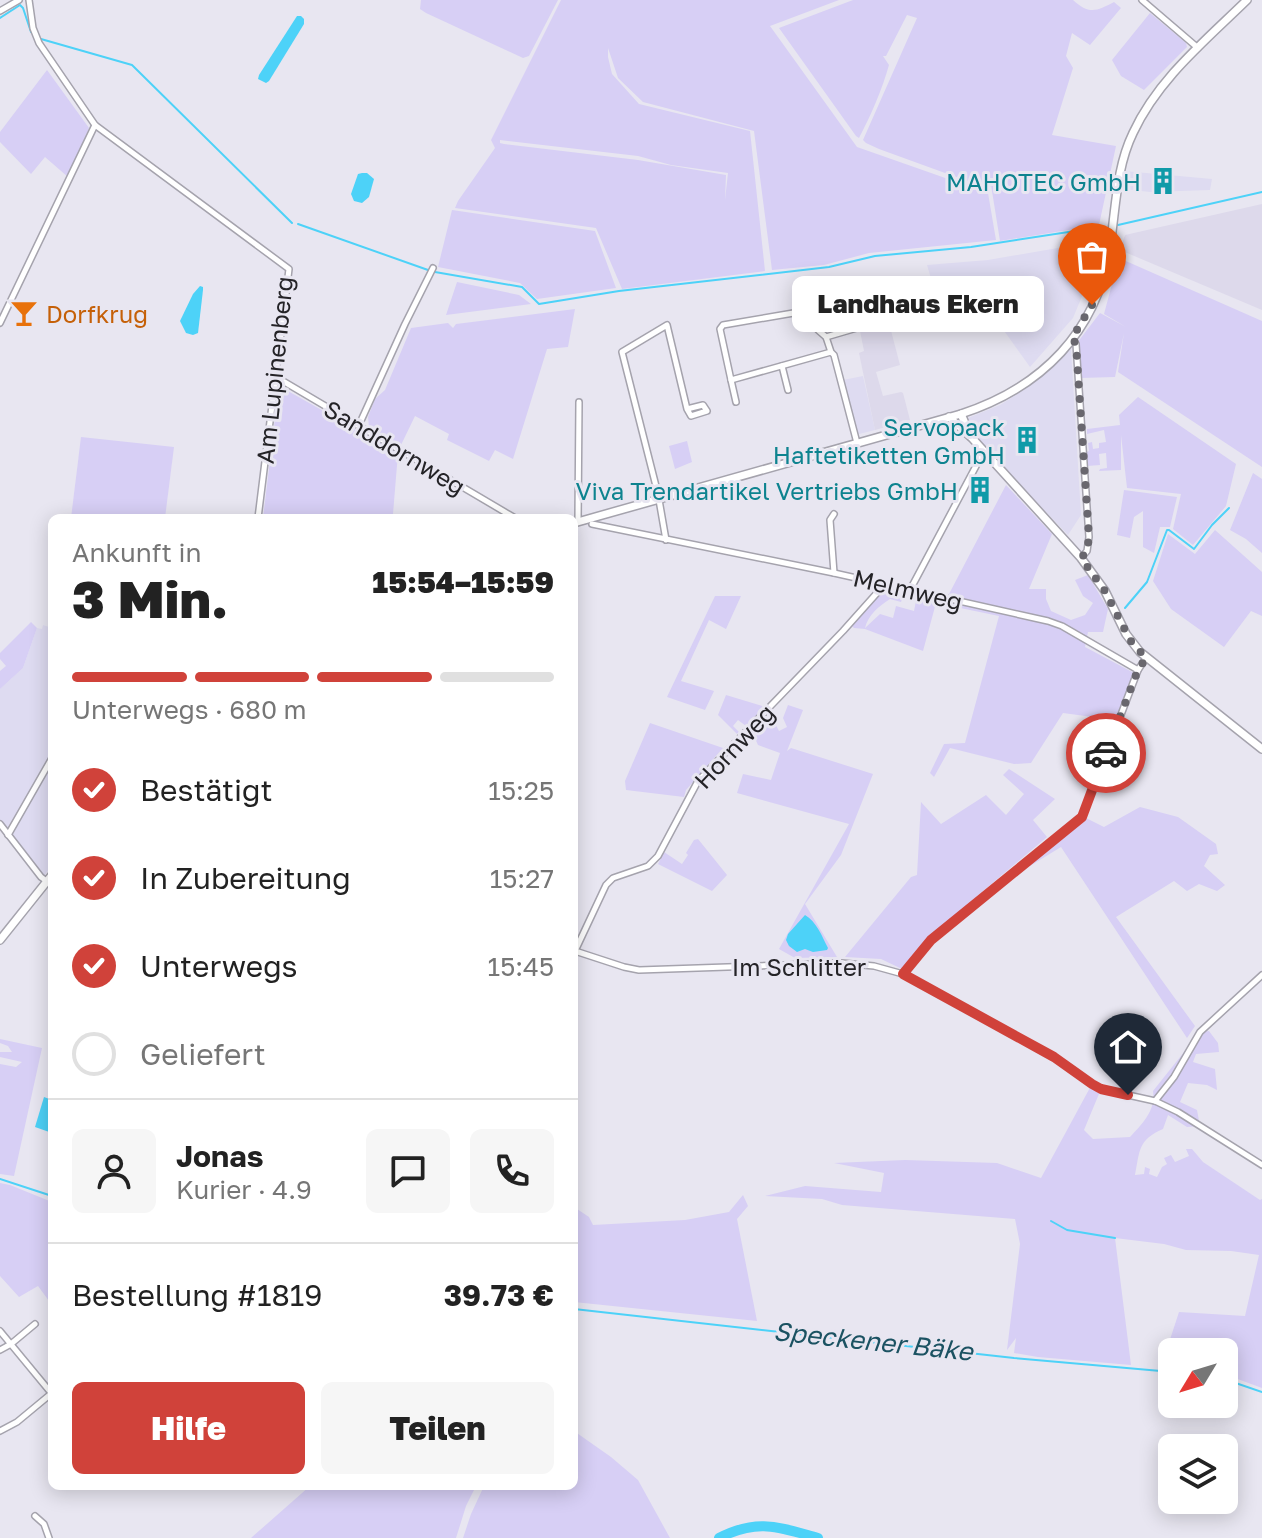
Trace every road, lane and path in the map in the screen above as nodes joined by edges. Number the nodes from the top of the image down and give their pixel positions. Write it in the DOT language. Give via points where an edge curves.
graph roads {
  1 [pos="19,0"];
  2 [pos="28,0"];
  3 [pos="1142,0"];
  4 [pos="1247,0"];
  5 [pos="0,11"];
  6 [pos="1198,48"];
  7 [pos="95,125"];
  8 [pos="433,268"];
  9 [pos="852,299"];
  10 [pos="908,313"];
  11 [pos="0,323"];
  12 [pos="860,327"];
  13 [pos="826,337"];
  14 [pos="1072,338"];
  15 [pos="831,352"];
  16 [pos="782,366"];
  17 [pos="276,377"];
  18 [pos="731,380"];
  19 [pos="788,390"];
  20 [pos="579,402"];
  21 [pos="736,402"];
  22 [pos="687,409"];
  23 [pos="961,414"];
  24 [pos="949,417"];
  25 [pos="359,425"];
  26 [pos="971,437"];
  27 [pos="857,443"];
  28 [pos="984,451"];
  29 [pos="659,499"];
  30 [pos="259,514"];
  31 [pos="508,514"];
  32 [pos="576,514"];
  33 [pos="834,514"];
  34 [pos="578,521"];
  35 [pos="592,524"];
  36 [pos="666,540"];
  37 [pos="1081,558"];
  38 [pos="834,573"];
  39 [pos="885,584"];
  40 [pos="910,590"];
  41 [pos="1146,658"];
  42 [pos="1138,670"];
  43 [pos="1262,749"];
  44 [pos="48,765"];
  45 [pos="0,824"];
  46 [pos="8,835"];
  47 [pos="48,879"];
  48 [pos="48,882"];
  49 [pos="0,940"];
  50 [pos="578,945"];
  51 [pos="578,952"];
  52 [pos="903,974"];
  53 [pos="1262,975"];
  54 [pos="1155,1101"];
  55 [pos="1262,1165"];
  56 [pos="35,1324"];
  57 [pos="0,1331"];
  58 [pos="11,1344"];
  59 [pos="0,1350"];
  60 [pos="48,1389"];
  61 [pos="48,1397"];
  62 [pos="0,1431"];
  63 [pos="35,1516"];
  64 [pos="49,1538"];
  1 -- 5 [label="street"];
  2 -- 7 [label="street" via="39,43"];
  3 -- 6 [label="street"];
  4 -- 6 [label="main road"];
  6 -- 14 [label="main road" via="1162,84 1131,136 1108,261 1092,305"];
  7 -- 11 [label="street"];
  7 -- 17 [label="street, Am Lupinenberg" via="289,269"];
  8 -- 25 [label="street"];
  9 -- 12 [label="street"];
  10 -- 12 [label="street"];
  12 -- 13 [label="street"];
  13 -- 15 [label="street"];
  13 -- 18 [label="street" via="811,310 723,325"];
  14 -- 23 [label="main road" via="1025,385"];
  14 -- 37 [label="street" via="1089,537"];
  15 -- 16 [label="street"];
  15 -- 27 [label="street"];
  16 -- 18 [label="street"];
  16 -- 19 [label="street"];
  17 -- 25 [label="street, Sanddornweg"];
  17 -- 30 [label="street, Am Lupinenberg"];
  18 -- 21 [label="street"];
  20 -- 32 [label="street"];
  22 -- 29 [label="street" via="667,325 622,352"];
  23 -- 24 [label="main road"];
  23 -- 26 [label="main road"];
  24 -- 26 [label="main road"];
  24 -- 27 [label="main road"];
  25 -- 31 [label="street, Sanddornweg"];
  26 -- 28 [label="main road"];
  27 -- 29 [label="main road"];
  28 -- 37 [label="main road"];
  28 -- 40 [label="street"];
  29 -- 34 [label="main road"];
  29 -- 36 [label="street"];
  33 -- 38 [label="street"];
  35 -- 36 [label="street, Melmweg"];
  36 -- 38 [label="street, Melmweg"];
  37 -- 41 [label="main road"];
  38 -- 39 [label="street, Melmweg"];
  39 -- 40 [label="street, Melmweg"];
  39 -- 50 [label="street, Hornweg" via="698,781 658,856 606,885"];
  40 -- 42 [label="street, Melmweg" via="1048,621"];
  41 -- 42 [label="street"];
  41 -- 43 [label="main road"];
  42 -- 52 [label="street" via="1082,817 931,940"];
  44 -- 46 [label="street"];
  45 -- 46 [label="street"];
  46 -- 47 [label="street"];
  48 -- 49 [label="main road"];
  51 -- 52 [label="street, Im Schlitter" via="639,970 842,963"];
  52 -- 54 [label="street, Im Schlitter" via="1054,1057 1101,1089"];
  53 -- 54 [label="street" via="1200,1032"];
  54 -- 55 [label="street, Im Schlitter"];
  56 -- 58 [label="street"];
  57 -- 58 [label="street"];
  58 -- 59 [label="street"];
  58 -- 60 [label="street"];
  61 -- 62 [label="street"];
  63 -- 64 [label="street"];
}
